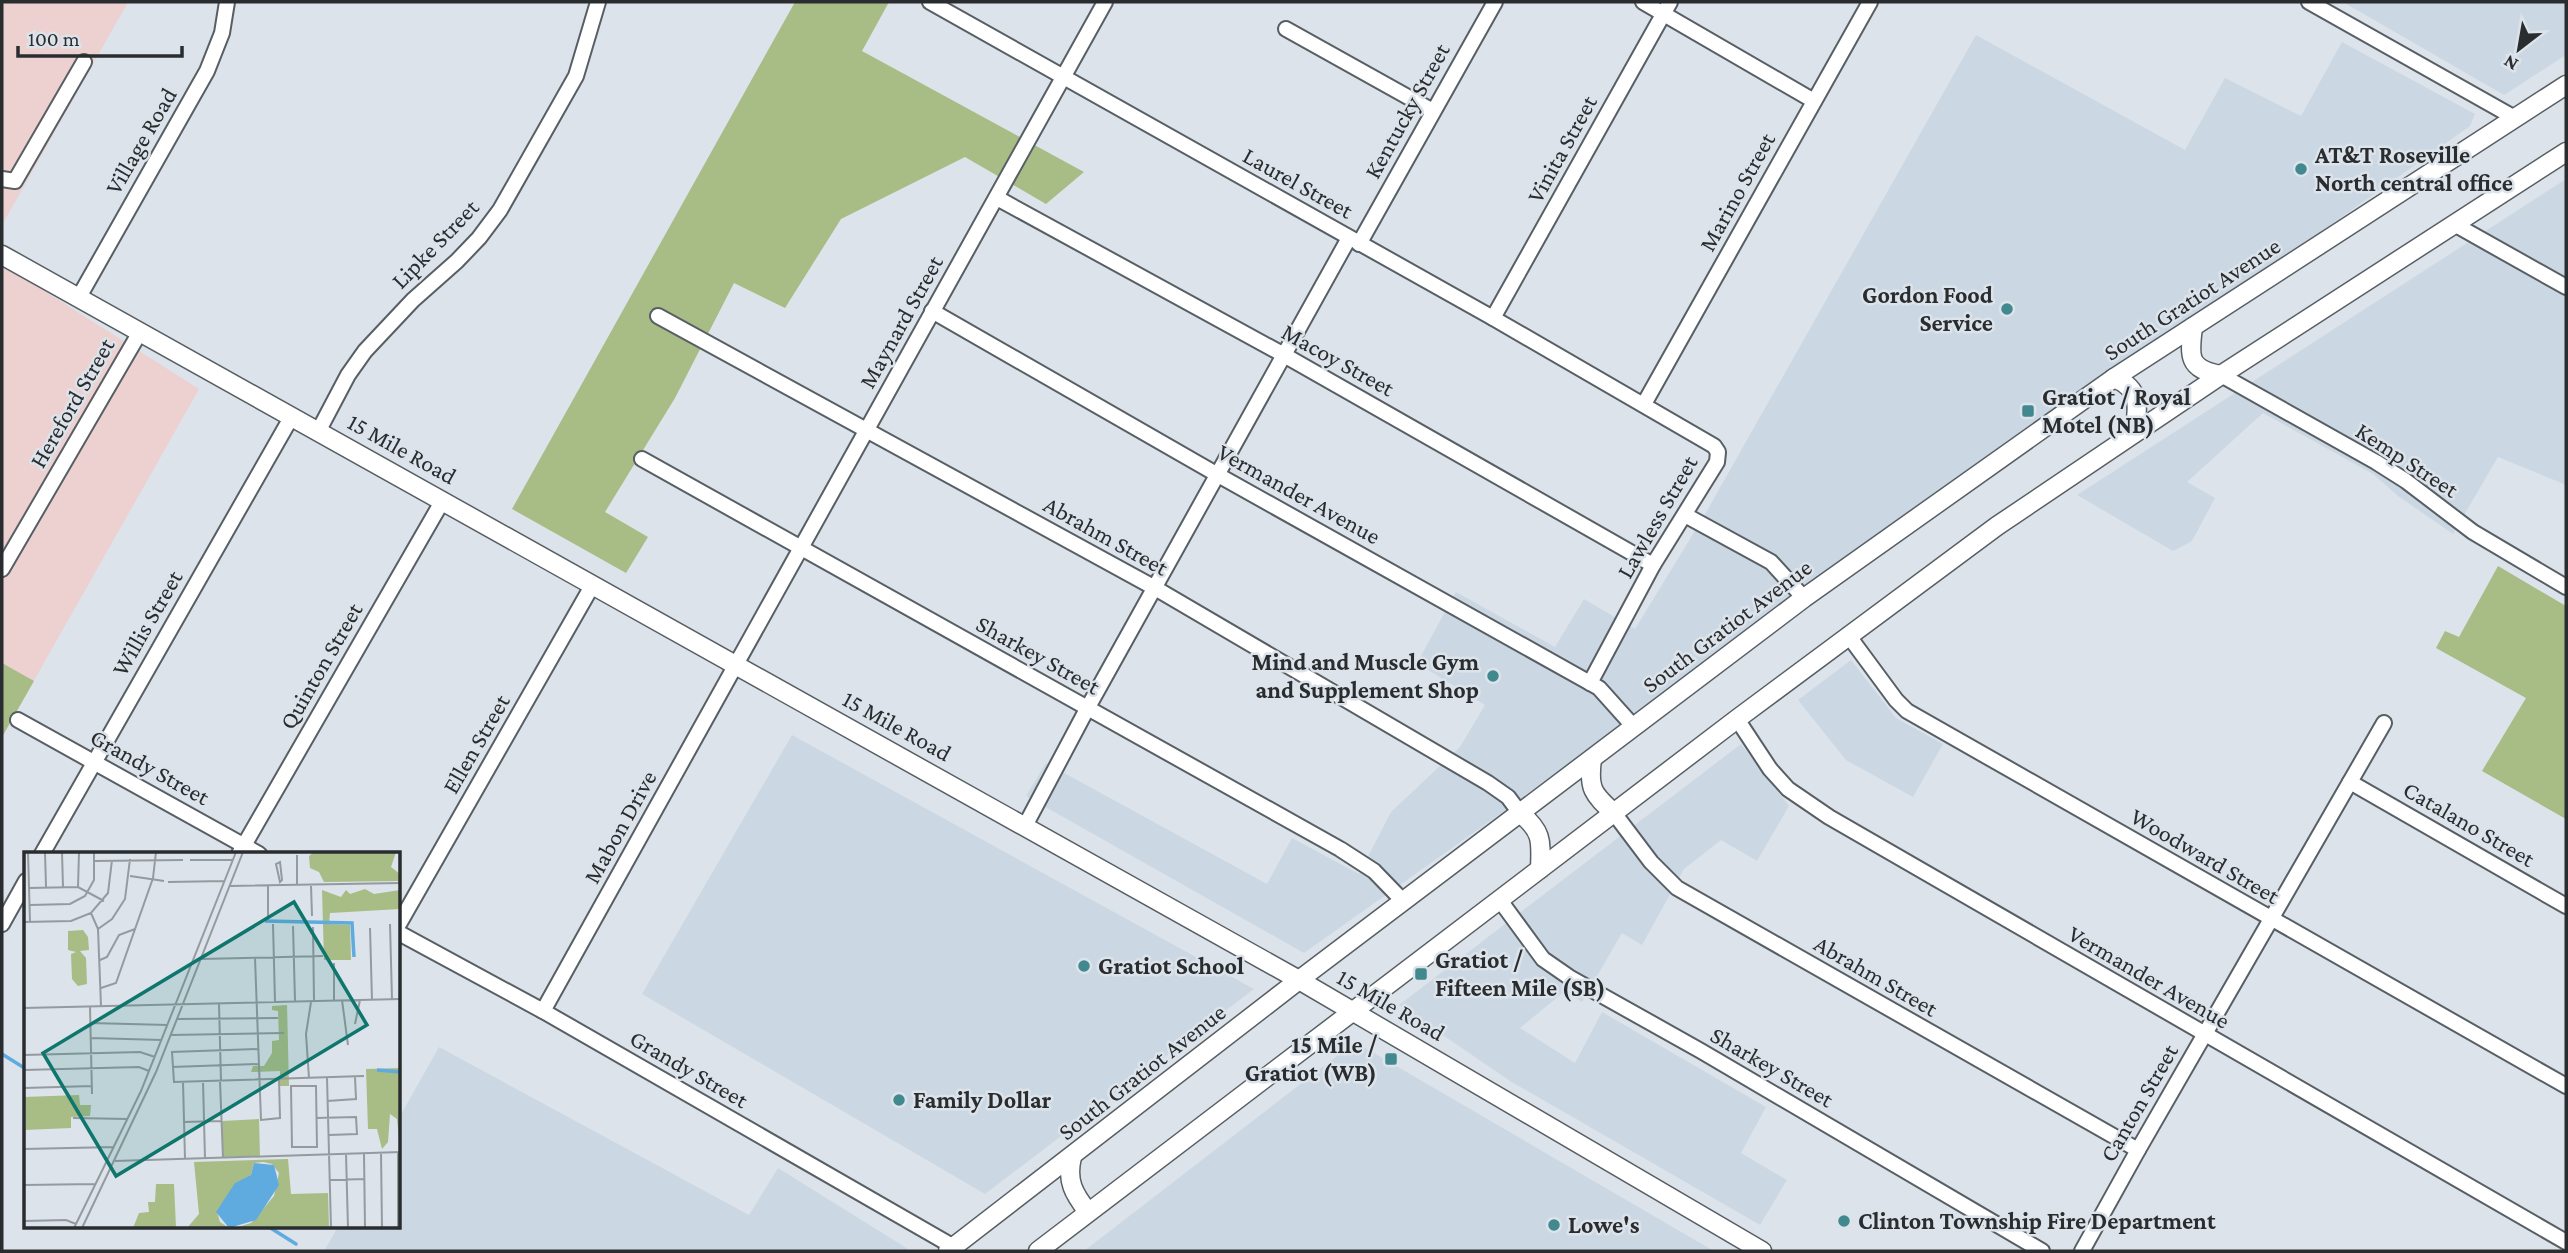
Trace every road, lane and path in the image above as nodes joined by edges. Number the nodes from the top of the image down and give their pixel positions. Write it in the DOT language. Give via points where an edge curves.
graph roads {
  1 [pos="227,2"];
  2 [pos="598,2"];
  3 [pos="930,2"];
  4 [pos="1105,2"];
  5 [pos="1494,2"];
  6 [pos="1643,2"];
  7 [pos="1870,2"];
  8 [pos="2309,2"];
  9 [pos="1667,8"];
  10 [pos="1286,29"];
  11 [pos="84,62"];
  12 [pos="1063,77"];
  13 [pos="2566,85"];
  14 [pos="1814,101"];
  15 [pos="1433,111"];
  16 [pos="2515,118"];
  17 [pos="2566,152"];
  18 [pos="2,178"];
  19 [pos="997,198"];
  20 [pos="2455,224"];
  21 [pos="1354,241"];
  22 [pos="2,255"];
  23 [pos="2566,287"];
  24 [pos="79,297"];
  25 [pos="932,311"];
  26 [pos="657,316"];
  27 [pos="1493,318"];
  28 [pos="2193,327"];
  29 [pos="140,332"];
  30 [pos="1284,355"];
  31 [pos="2221,375"];
  32 [pos="2114,379"];
  33 [pos="1644,404"];
  34 [pos="292,415"];
  35 [pos="319,430"];
  36 [pos="867,430"];
  37 [pos="2134,433"];
  38 [pos="642,458"];
  39 [pos="1217,475"];
  40 [pos="443,500"];
  41 [pos="1685,515"];
  42 [pos="800,549"];
  43 [pos="1653,565"];
  44 [pos="2,569"];
  45 [pos="592,586"];
  46 [pos="2566,587"];
  47 [pos="1154,589"];
  48 [pos="1804,597"];
  49 [pos="1848,635"];
  50 [pos="736,664"];
  51 [pos="1590,683"];
  52 [pos="1087,709"];
  53 [pos="1737,719"];
  54 [pos="18,720"];
  55 [pos="2384,723"];
  56 [pos="1634,727"];
  57 [pos="1592,760"];
  58 [pos="94,762"];
  59 [pos="2350,782"];
  60 [pos="1520,813"];
  61 [pos="1614,813"];
  62 [pos="1025,826"];
  63 [pos="241,850"];
  64 [pos="43,852"];
  65 [pos="1540,869"];
  66 [pos="24,885"];
  67 [pos="1499,899"];
  68 [pos="1404,902"];
  69 [pos="2566,906"];
  70 [pos="2270,919"];
  71 [pos="401,920"];
  72 [pos="2,925"];
  73 [pos="401,934"];
  74 [pos="1299,979"];
  75 [pos="1353,1011"];
  76 [pos="543,1012"];
  77 [pos="2204,1035"];
  78 [pos="2566,1086"];
  79 [pos="2138,1150"];
  80 [pos="1072,1157"];
  81 [pos="1088,1212"];
  82 [pos="2566,1242"];
  83 [pos="951,1249"];
  84 [pos="1038,1251"];
  85 [pos="1762,1251"];
  86 [pos="2042,1251"];
  87 [pos="2082,1251"];
  1 -- 24 [label="street, Village Road" via="222,33 207,71"];
  2 -- 35 [label="street, Lipke Street" via="576,76 500,210 457,261 365,351"];
  3 -- 12 [label="street, Laurel Street"];
  4 -- 12 [label="street, Maynard Street"];
  5 -- 15 [label="street, Kentucky Street"];
  6 -- 9 [label="street"];
  7 -- 14 [label="street, Marino Street"];
  8 -- 16 [label="street"];
  9 -- 14 [label="street"];
  9 -- 27 [label="street, Vinita Street"];
  10 -- 15 [label="street"];
  11 -- 18 [label="street" via="15,181"];
  12 -- 19 [label="street, Maynard Street"];
  12 -- 21 [label="street, Laurel Street"];
  13 -- 16 [label="main road, South Gratiot Avenue"];
  14 -- 33 [label="street, Marino Street"];
  15 -- 21 [label="street, Kentucky Street"];
  16 -- 28 [label="main road, South Gratiot Avenue"];
  17 -- 20 [label="main road"];
  19 -- 25 [label="street, Maynard Street"];
  19 -- 30 [label="street, Macoy Street"];
  20 -- 23 [label="street"];
  20 -- 31 [label="main road"];
  21 -- 27 [label="street, Laurel Street"];
  21 -- 30 [label="street, Kentucky Street"];
  22 -- 24 [label="main road, 15 Mile Road"];
  24 -- 29 [label="main road, 15 Mile Road"];
  25 -- 36 [label="street, Maynard Street"];
  25 -- 39 [label="street, Vermander Avenue"];
  26 -- 36 [label="street, Abrahm Street"];
  27 -- 33 [label="street, Laurel Street"];
  28 -- 31 [label="main road" via="2192,360 2197,368"];
  28 -- 32 [label="main road, South Gratiot Avenue"];
  29 -- 34 [label="main road, 15 Mile Road"];
  29 -- 44 [label="street, Hereford Street"];
  30 -- 39 [label="street, Kentucky Street"];
  30 -- 43 [label="street, Macoy Street"];
  31 -- 37 [label="main road"];
  31 -- 46 [label="street, Kemp Street" via="2406,481 2473,532"];
  32 -- 37 [label="main road" via="2125,382 2134,393"];
  32 -- 48 [label="main road, South Gratiot Avenue"];
  33 -- 41 [label="street, Lawless Street" via="1706,440 1718,452 1717,462"];
  34 -- 35 [label="main road, 15 Mile Road"];
  34 -- 58 [label="street, Willis Street"];
  35 -- 40 [label="main road, 15 Mile Road"];
  36 -- 42 [label="street, Maynard Street"];
  36 -- 47 [label="street, Abrahm Street"];
  37 -- 49 [label="main road"];
  38 -- 42 [label="street, Sharkey Street"];
  39 -- 47 [label="street, Kentucky Street"];
  39 -- 51 [label="street, Vermander Avenue"];
  40 -- 45 [label="main road, 15 Mile Road"];
  40 -- 63 [label="street, Quinton Street"];
  41 -- 43 [label="street, Lawless Street"];
  41 -- 48 [label="street" via="1771,562"];
  42 -- 50 [label="street, Maynard Street"];
  42 -- 52 [label="street, Sharkey Street"];
  43 -- 51 [label="street, Lawless Street"];
  45 -- 50 [label="main road, 15 Mile Road"];
  45 -- 71 [label="street, Ellen Street"];
  47 -- 52 [label="street, Kentucky Street"];
  47 -- 60 [label="street, Abrahm Street" via="1488,783"];
  48 -- 56 [label="main road, South Gratiot Avenue"];
  49 -- 53 [label="main road"];
  49 -- 70 [label="street, Woodward Street" via="1907,711"];
  50 -- 62 [label="main road, 15 Mile Road"];
  50 -- 76 [label="street, Mabon Drive"];
  51 -- 56 [label="street, Vermander Avenue"];
  52 -- 62 [label="street, Kentucky Street"];
  52 -- 68 [label="street, Sharkey Street" via="1359,860"];
  53 -- 61 [label="main road"];
  53 -- 77 [label="street, Vermander Avenue" via="1779,779 1819,811"];
  54 -- 58 [label="street, Grandy Street"];
  55 -- 59 [label="street, Canton Street"];
  56 -- 57 [label="main road, South Gratiot Avenue"];
  57 -- 60 [label="main road, South Gratiot Avenue"];
  57 -- 61 [label="main road" via="1591,788"];
  58 -- 63 [label="street, Grandy Street"];
  58 -- 64 [label="street, Willis Street"];
  59 -- 69 [label="street, Catalano Street"];
  59 -- 70 [label="street, Canton Street"];
  60 -- 65 [label="main road" via="1540,835"];
  60 -- 68 [label="main road, South Gratiot Avenue"];
  61 -- 65 [label="main road"];
  61 -- 79 [label="street, Abrahm Street" via="1677,888"];
  62 -- 74 [label="main road, 15 Mile Road"];
  65 -- 67 [label="main road"];
  66 -- 72 [label="street"];
  67 -- 75 [label="main road"];
  67 -- 86 [label="street, Sharkey Street" via="1543,958 1569,977"];
  68 -- 74 [label="main road, South Gratiot Avenue"];
  70 -- 77 [label="street, Canton Street"];
  70 -- 78 [label="street, Woodward Street"];
  73 -- 76 [label="street, Grandy Street"];
  74 -- 75 [label="main road, 15 Mile Road"];
  74 -- 80 [label="main road, South Gratiot Avenue"];
  75 -- 81 [label="main road"];
  75 -- 85 [label="main road, 15 Mile Road"];
  76 -- 83 [label="street, Grandy Street"];
  77 -- 79 [label="street, Canton Street"];
  77 -- 82 [label="street, Vermander Avenue"];
  79 -- 87 [label="street, Canton Street"];
  80 -- 81 [label="main road" via="1069,1180"];
  80 -- 83 [label="main road, South Gratiot Avenue"];
  81 -- 84 [label="main road"];
}
